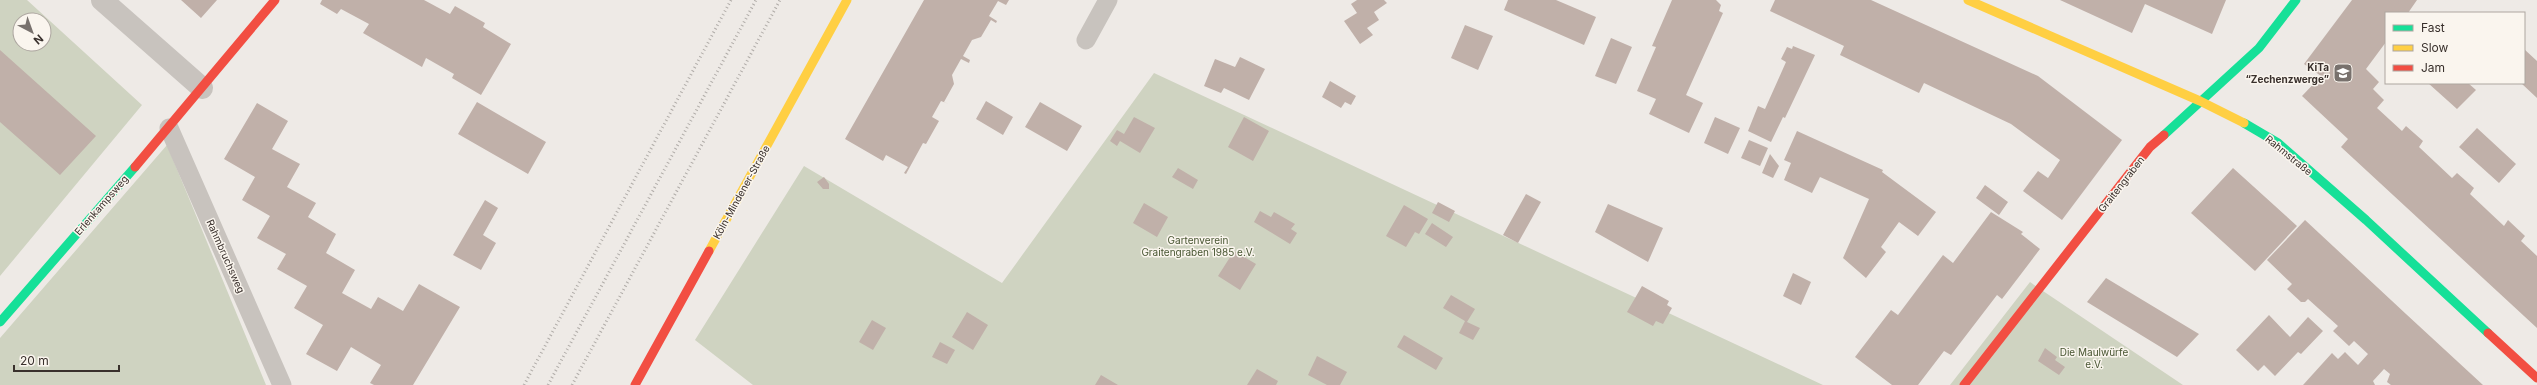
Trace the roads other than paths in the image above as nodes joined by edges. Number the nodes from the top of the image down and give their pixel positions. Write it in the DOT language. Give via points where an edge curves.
graph roads {
  1 [pos="102,0"];
  2 [pos="275,0"];
  3 [pos="847,0"];
  4 [pos="1108,0"];
  5 [pos="1968,0"];
  6 [pos="2296,0"];
  7 [pos="1086,40"];
  8 [pos="202,88"];
  9 [pos="2200,101"];
  10 [pos="169,128"];
  11 [pos="0,322"];
  12 [pos="2537,378"];
  13 [pos="282,385"];
  14 [pos="635,385"];
  15 [pos="1964,385"];
  1 -- 8 [label="street"];
  2 -- 8 [label="street, Erlenkampsweg"];
  3 -- 14 [label="street, Köln-Mindener-Straße"];
  4 -- 7 [label="lane"];
  5 -- 9 [label="street, Rahmstraße"];
  6 -- 9 [label="street, Graitengraben" via="2259,48"];
  8 -- 10 [label="street, Erlenkampsweg"];
  9 -- 12 [label="street, Rahmstraße" via="2278,143 2366,220"];
  9 -- 15 [label="street, Graitengraben" via="2150,147"];
  10 -- 11 [label="street, Erlenkampsweg"];
  10 -- 13 [label="lane, Rahmbruchsweg"];
}
